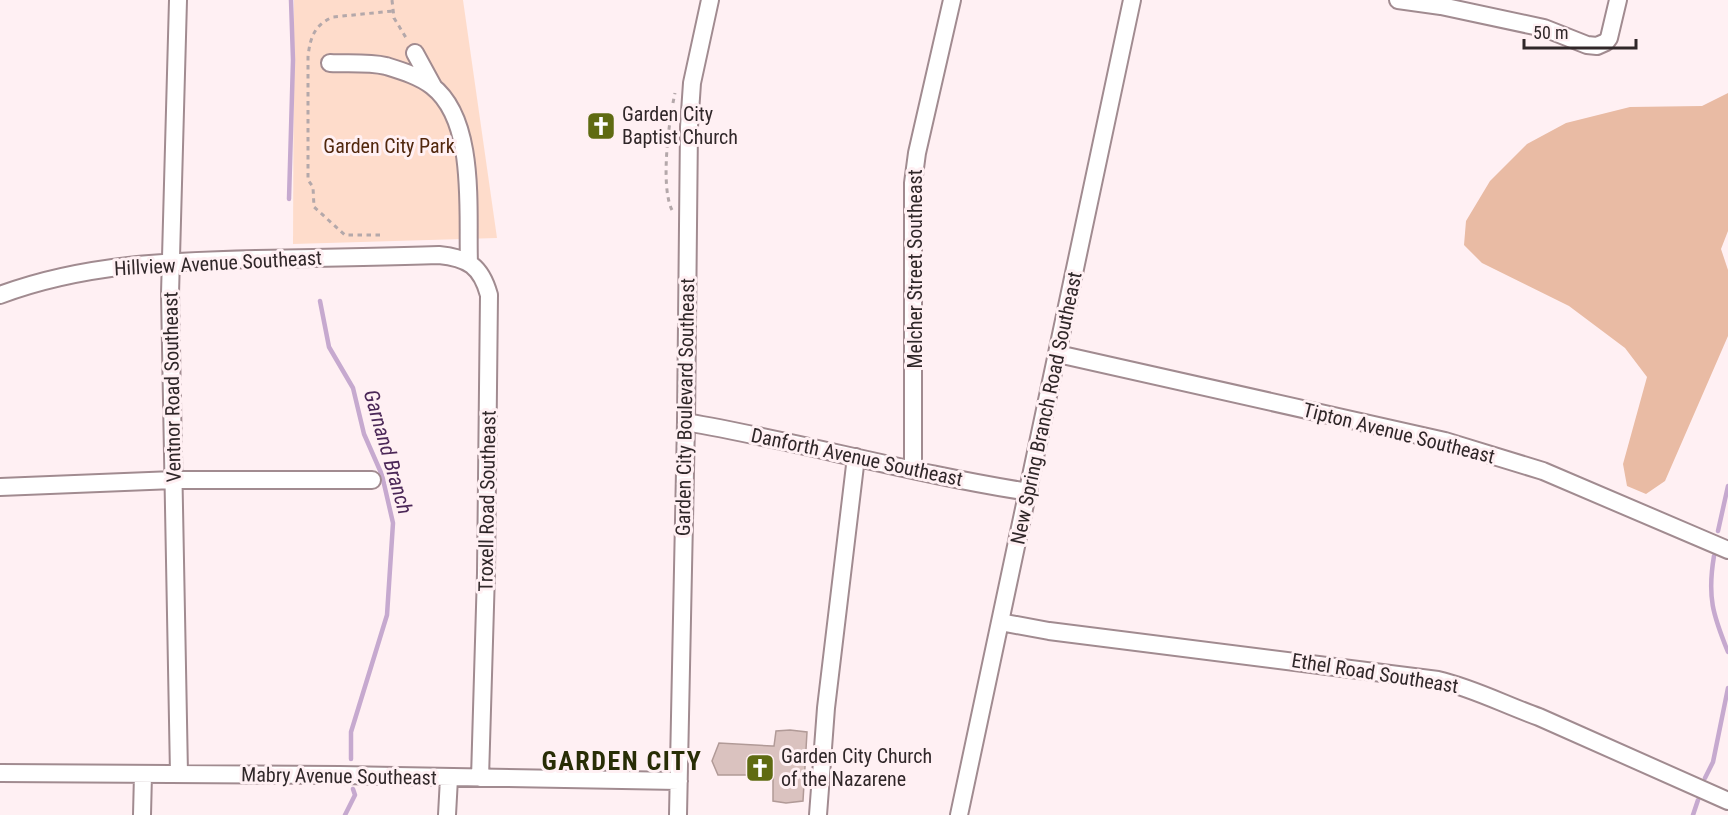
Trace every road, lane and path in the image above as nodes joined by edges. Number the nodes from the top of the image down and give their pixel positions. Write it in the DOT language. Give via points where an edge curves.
graph roads {
  1 [pos="178,0"];
  2 [pos="392,0"];
  3 [pos="710,0"];
  4 [pos="952,0"];
  5 [pos="1132,0"];
  6 [pos="1398,0"];
  7 [pos="1618,0"];
  8 [pos="393,11"];
  9 [pos="415,53"];
  10 [pos="330,63"];
  11 [pos="433,87"];
  12 [pos="674,94"];
  13 [pos="677,218"];
  14 [pos="380,235"];
  15 [pos="170,261"];
  16 [pos="469,262"];
  17 [pos="0,295"];
  18 [pos="1058,354"];
  19 [pos="686,422"];
  20 [pos="856,457"];
  21 [pos="914,470"];
  22 [pos="174,480"];
  23 [pos="372,480"];
  24 [pos="0,487"];
  25 [pos="1029,492"];
  26 [pos="1728,550"];
  27 [pos="1000,622"];
  28 [pos="0,773"];
  29 [pos="142,774"];
  30 [pos="179,774"];
  31 [pos="449,778"];
  32 [pos="480,778"];
  33 [pos="679,781"];
  34 [pos="1728,801"];
  35 [pos="142,815"];
  36 [pos="447,815"];
  37 [pos="678,815"];
  38 [pos="818,815"];
  39 [pos="959,815"];
  1 -- 15 [label="street, Ventnor Road Southeast"];
  2 -- 8 [label="path"];
  3 -- 19 [label="street, Garden City Boulevard Southeast" via="692,83 688,127"];
  4 -- 21 [label="street, Melcher Street Southeast" via="916,153 913,183"];
  5 -- 18 [label="street, New Spring Branch Road Southeast"];
  6 -- 7 [label="street" via="1544,28 1597,46 1609,38"];
  8 -- 9 [label="path"];
  8 -- 14 [label="path" via="325,20 310,40 308,57 308,180 313,188 314,207 345,235"];
  9 -- 11 [label="street"];
  10 -- 11 [label="street" via="383,66 413,75"];
  11 -- 16 [label="street" via="459,128 466,159"];
  12 -- 13 [label="path" via="668,123 667,200"];
  15 -- 16 [label="street, Hillview Avenue Southeast" via="439,255"];
  15 -- 17 [label="street, Hillview Avenue Southeast" via="85,271"];
  15 -- 22 [label="street, Ventnor Road Southeast"];
  16 -- 32 [label="street, Troxell Road Southeast" via="486,282 489,295"];
  18 -- 25 [label="street, New Spring Branch Road Southeast"];
  18 -- 26 [label="street, Tipton Avenue Southeast" via="1445,441 1543,471"];
  19 -- 20 [label="street, Danforth Avenue Southeast"];
  19 -- 33 [label="street, Garden City Boulevard Southeast"];
  20 -- 21 [label="street, Danforth Avenue Southeast"];
  20 -- 38 [label="street" via="826,708"];
  21 -- 25 [label="street, Danforth Avenue Southeast"];
  22 -- 23 [label="street"];
  22 -- 24 [label="street"];
  22 -- 30 [label="street, Ventnor Road Southeast"];
  25 -- 27 [label="street, New Spring Branch Road Southeast"];
  27 -- 34 [label="street, Ethel Road Southeast" via="1463,686"];
  27 -- 39 [label="street, New Spring Branch Road Southeast"];
  28 -- 29 [label="street, Mabry Avenue Southeast"];
  29 -- 30 [label="street, Mabry Avenue Southeast"];
  29 -- 35 [label="street"];
  30 -- 31 [label="street, Mabry Avenue Southeast"];
  31 -- 32 [label="street, Mabry Avenue Southeast"];
  31 -- 36 [label="street"];
  32 -- 33 [label="street, Mabry Avenue Southeast"];
  33 -- 37 [label="street, Garden City Boulevard Southeast"];
}
